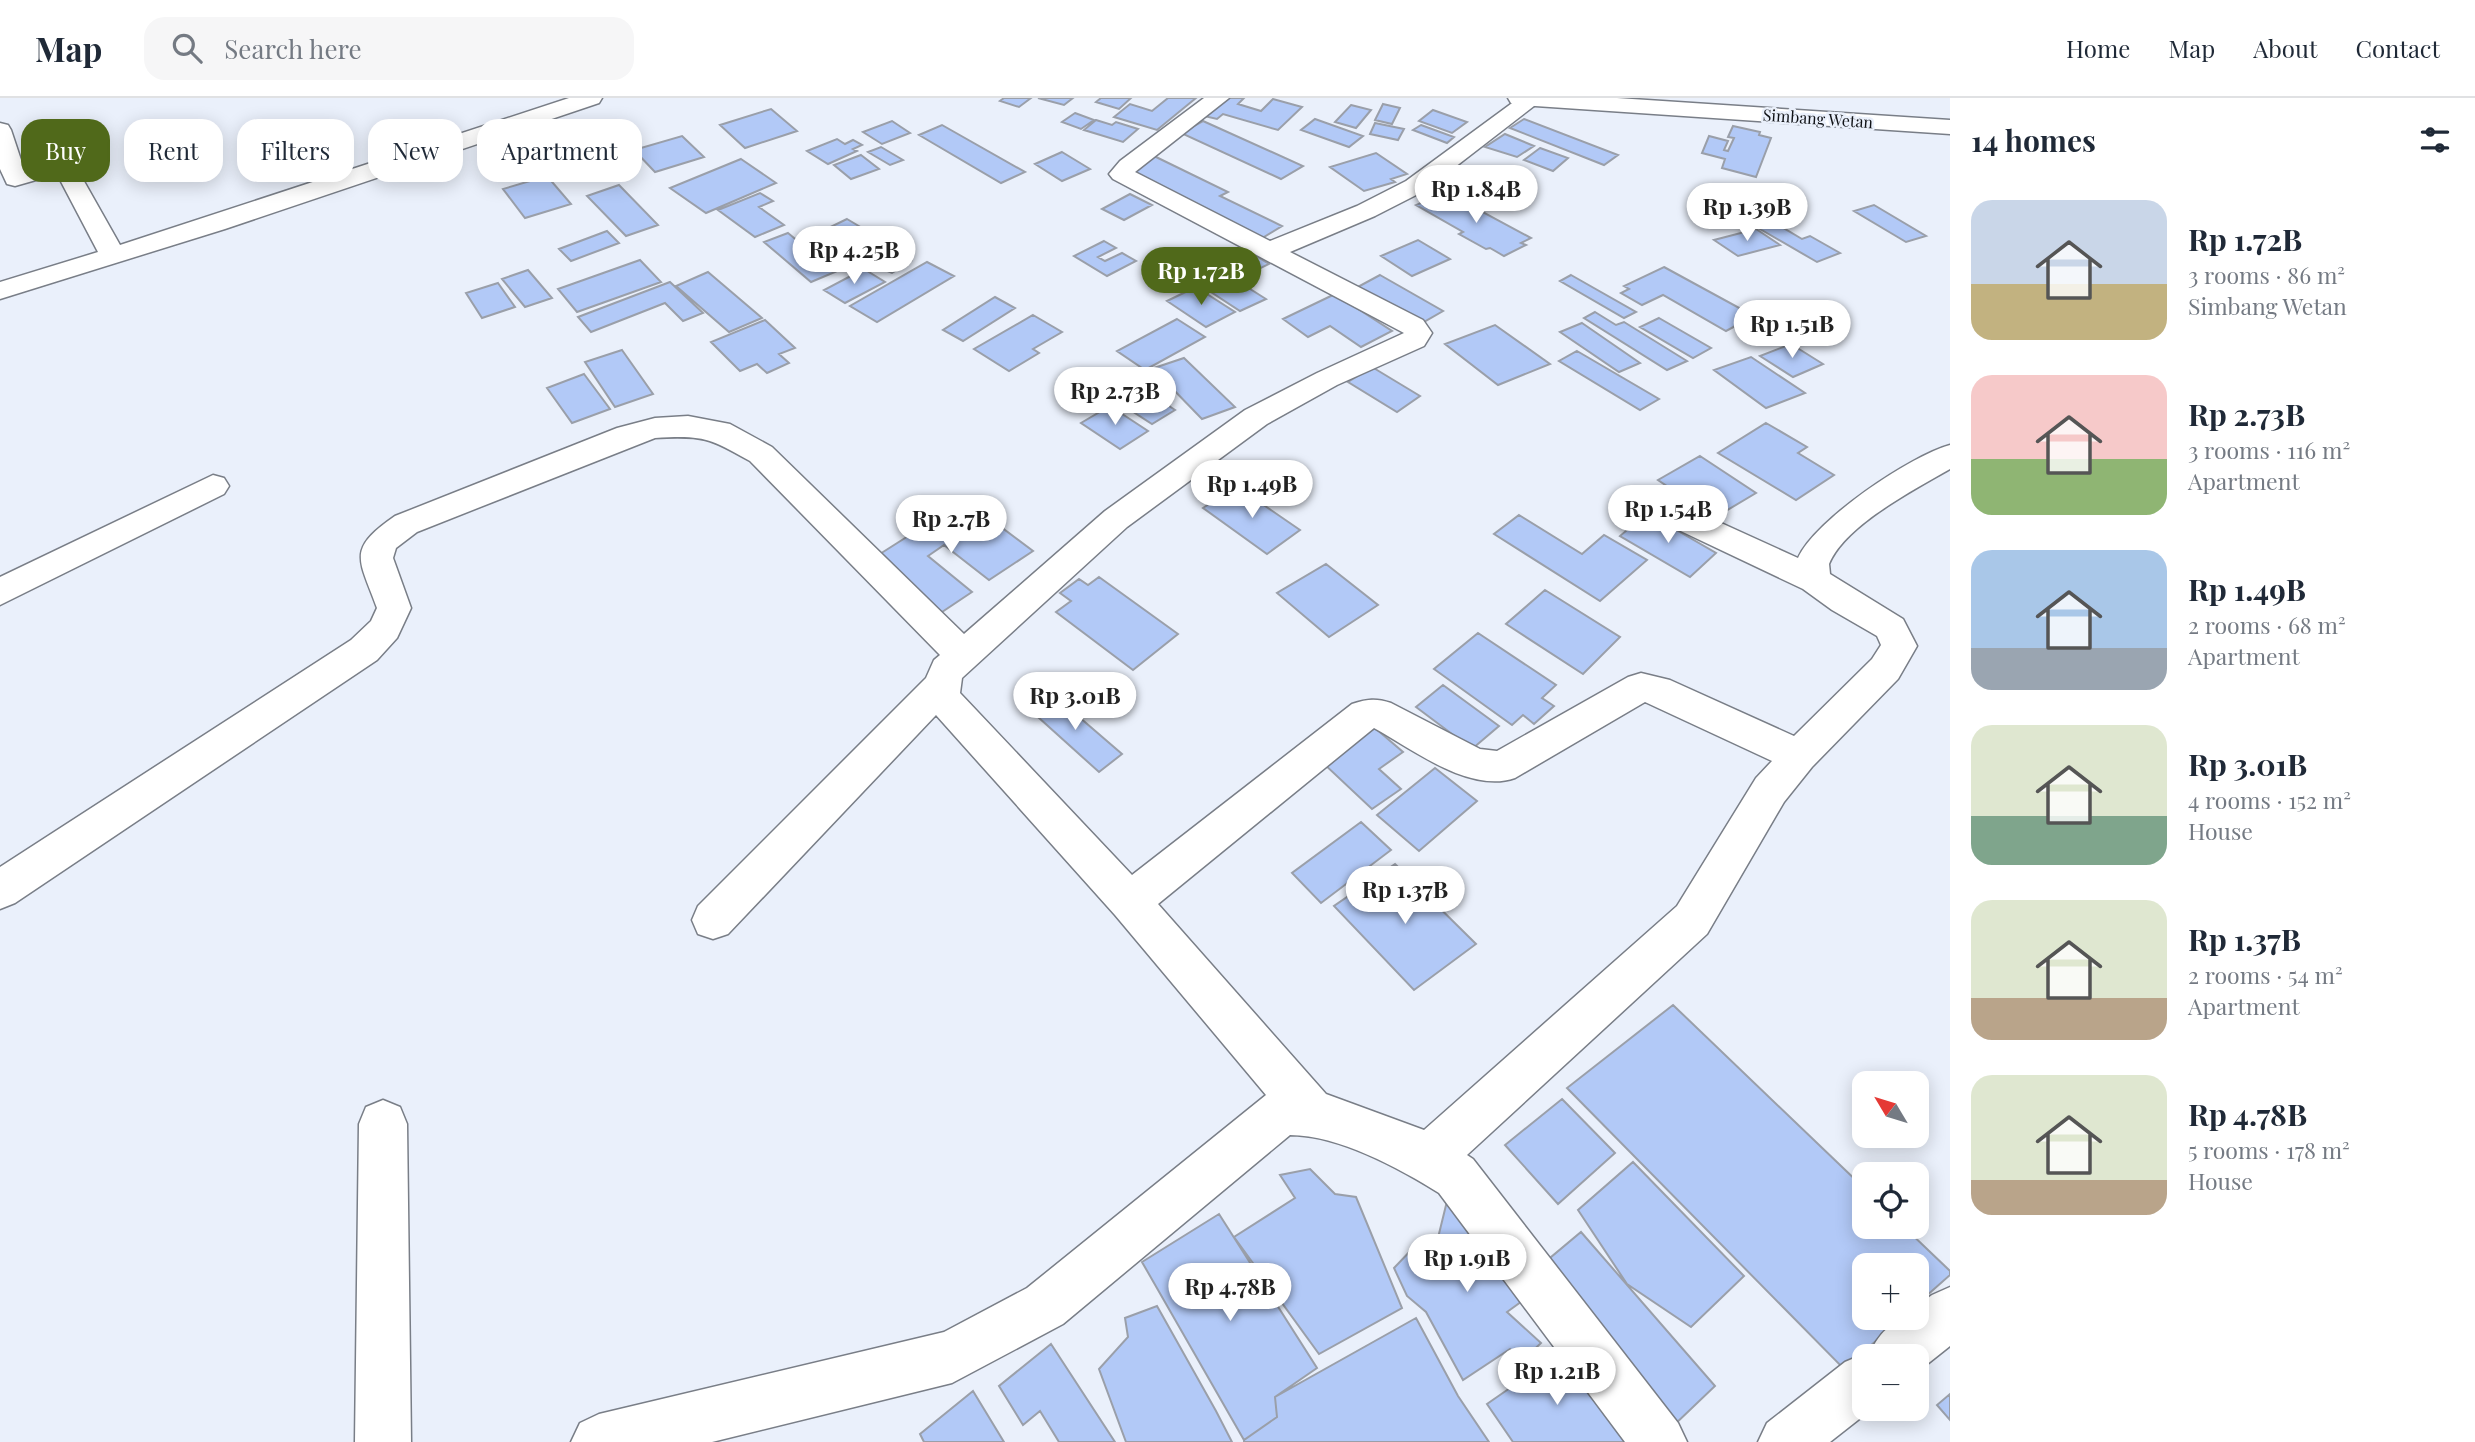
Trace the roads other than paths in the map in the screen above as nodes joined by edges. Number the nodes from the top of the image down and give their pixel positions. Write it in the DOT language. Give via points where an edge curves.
graph roads {
  1 [pos="591,98"];
  2 [pos="1218,98"];
  3 [pos="1519,98"];
  4 [pos="1532,99"];
  5 [pos="1950,127"];
  6 [pos="0,130"];
  7 [pos="1269,251"];
  8 [pos="113,256"];
  9 [pos="0,290"];
  10 [pos="1950,455"];
  11 [pos="213,486"];
  12 [pos="1676,516"];
  13 [pos="1815,580"];
  14 [pos="0,592"];
  15 [pos="952,671"];
  16 [pos="1798,756"];
  17 [pos="0,890"];
  18 [pos="1130,902"];
  19 [pos="713,920"];
  20 [pos="1311,1112"];
  21 [pos="383,1124"];
  22 [pos="1428,1158"];
  23 [pos="1950,1313"];
  24 [pos="1910,1344"];
  25 [pos="1852,1390"];
  26 [pos="383,1442"];
  27 [pos="599,1442"];
  28 [pos="1659,1442"];
  29 [pos="1786,1442"];
  1 -- 8 [label="street"];
  2 -- 7 [label="street" via="1121,174"];
  3 -- 4 [label="street, Simbang Wetan"];
  4 -- 5 [label="street, Simbang Wetan"];
  4 -- 7 [label="street" via="1415,186"];
  6 -- 8 [label="street" via="15,179 64,165"];
  7 -- 15 [label="street" via="1413,326 1418,333 1414,340 1256,417 1116,519"];
  8 -- 9 [label="street"];
  10 -- 13 [label="street" via="1867,505 1820,547 1812,564"];
  11 -- 14 [label="street"];
  12 -- 13 [label="street"];
  13 -- 16 [label="street" via="1891,628 1899,646 1885,668"];
  15 -- 17 [label="street" via="761,454 719,431 688,426 655,428 406,524 381,542 378,550 376,558 394,608 385,629 364,650"];
  15 -- 18 [label="street" via="943,699"];
  15 -- 19 [label="street"];
  16 -- 18 [label="street" via="1657,690 1641,687 1501,768 1474,764 1378,713 1365,714"];
  16 -- 22 [label="street" via="1770,790 1692,920"];
  18 -- 20 [label="street"];
  20 -- 22 [label="street"];
  20 -- 27 [label="street" via="1282,1112 1045,1306 952,1357"];
  21 -- 26 [label="street"];
  22 -- 28 [label="street" via="1456,1176"];
  23 -- 24 [label="street"];
  25 -- 29 [label="street"];
}
